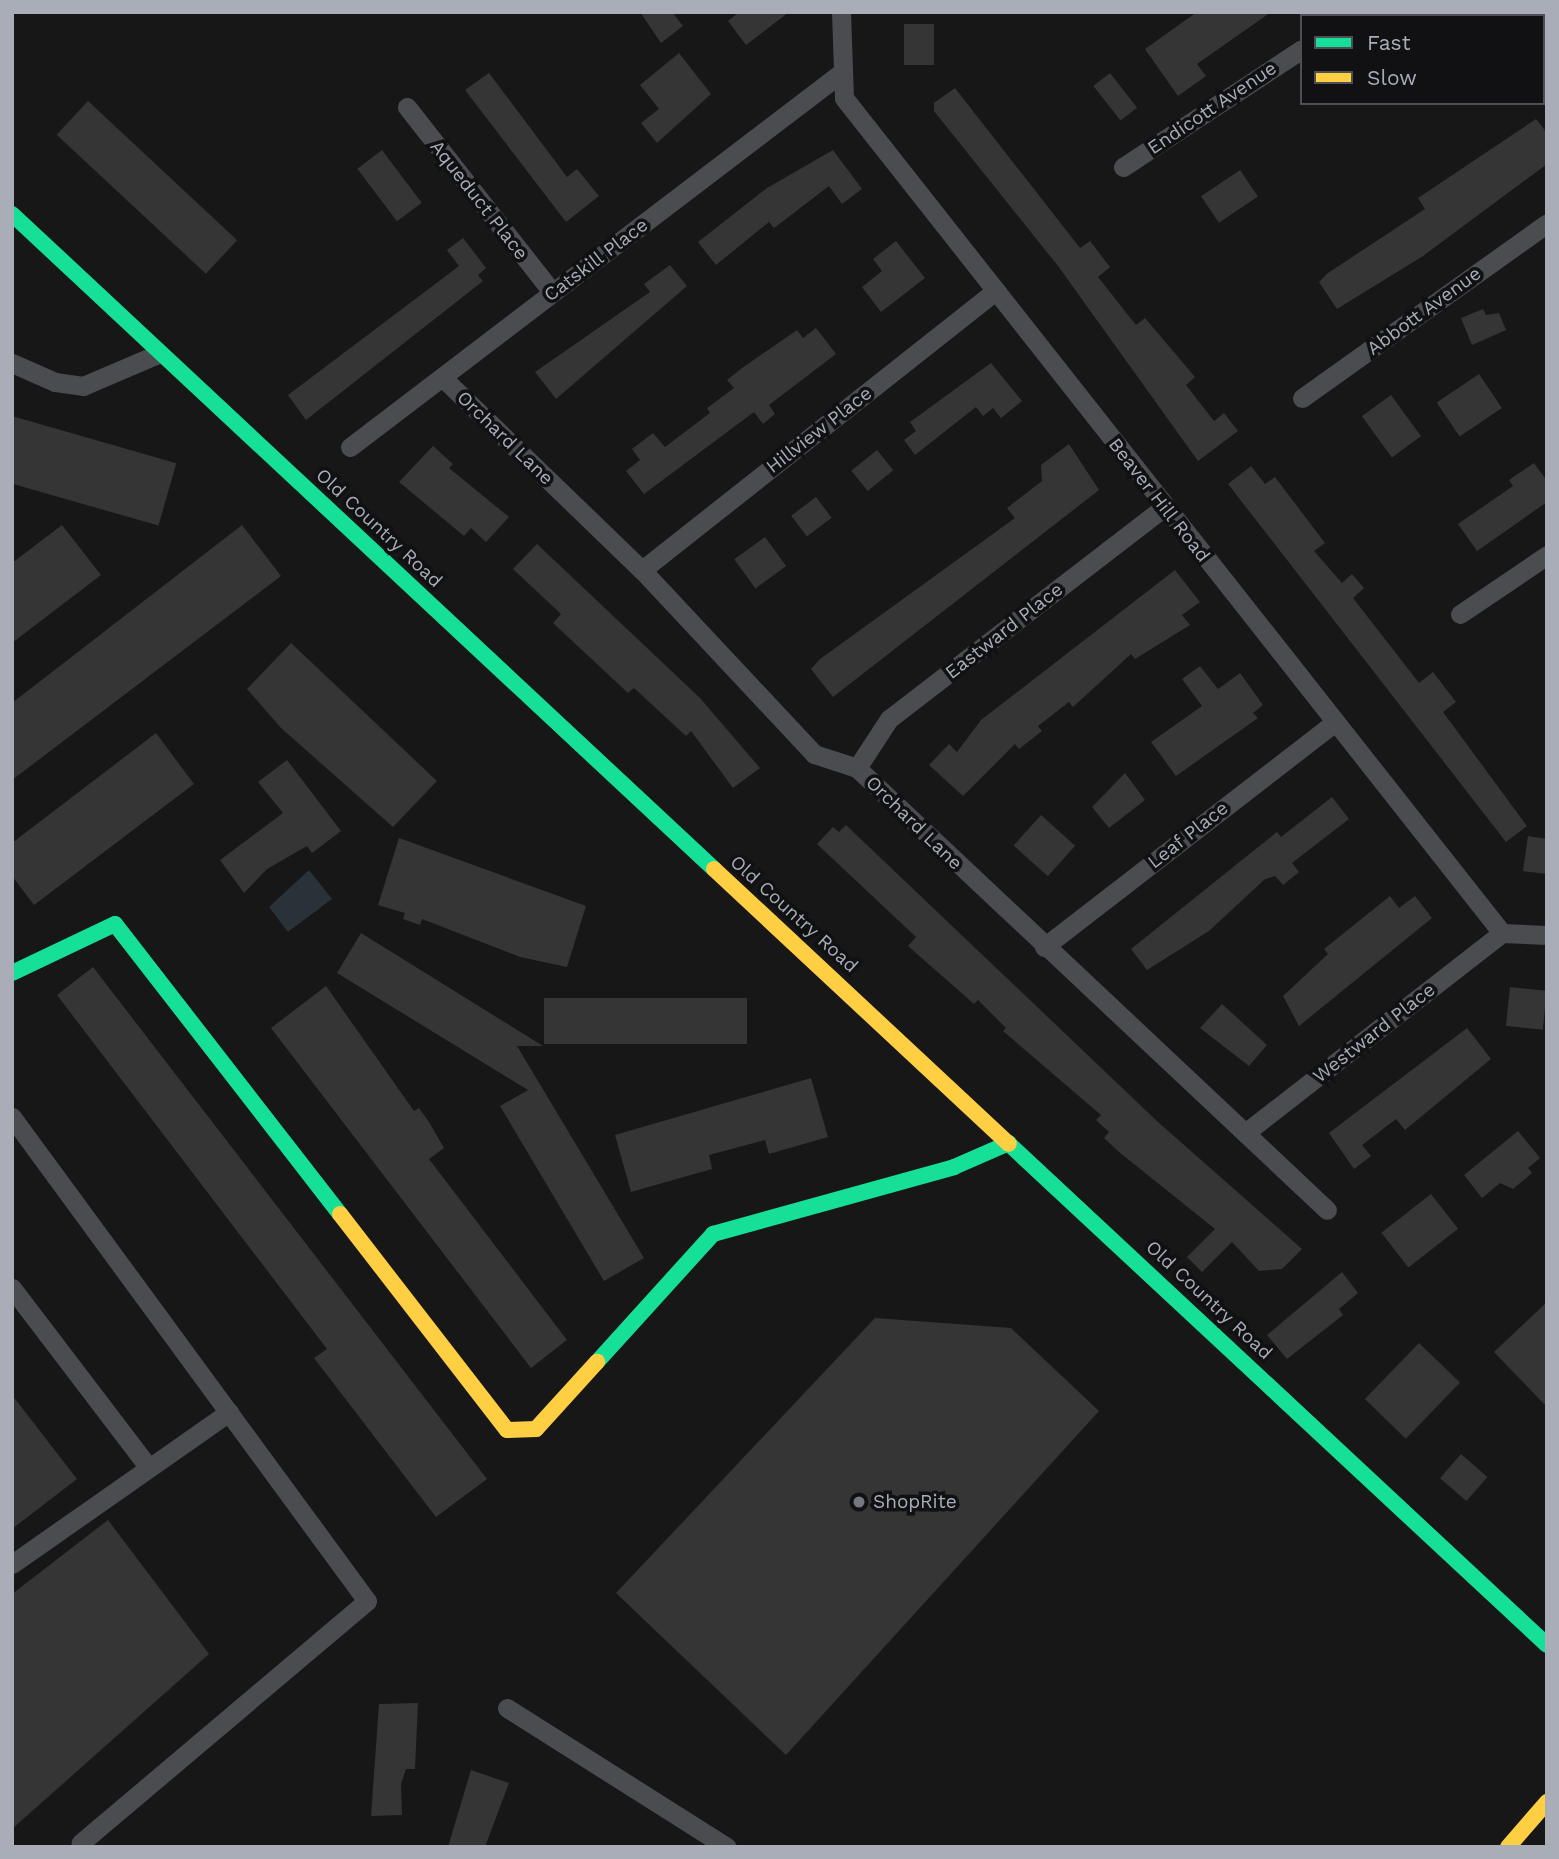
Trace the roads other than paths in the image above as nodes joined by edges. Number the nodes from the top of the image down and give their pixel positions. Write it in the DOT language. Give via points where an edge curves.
graph roads {
  1 [pos="841,12"];
  2 [pos="1300,50"];
  3 [pos="841,72"];
  4 [pos="407,107"];
  5 [pos="1123,167"];
  6 [pos="12,214"];
  7 [pos="1547,223"];
  8 [pos="996,290"];
  9 [pos="552,292"];
  10 [pos="158,354"];
  11 [pos="12,363"];
  12 [pos="444,380"];
  13 [pos="1302,398"];
  14 [pos="350,447"];
  15 [pos="1164,507"];
  16 [pos="1547,555"];
  17 [pos="642,570"];
  18 [pos="1460,614"];
  19 [pos="1333,724"];
  20 [pos="857,768"];
  21 [pos="1502,933"];
  22 [pos="1547,935"];
  23 [pos="1044,947"];
  24 [pos="12,973"];
  25 [pos="16,1130"];
  26 [pos="1245,1133"];
  27 [pos="1009,1143"];
  28 [pos="1327,1210"];
  29 [pos="12,1288"];
  30 [pos="229,1412"];
  31 [pos="147,1465"];
  32 [pos="12,1564"];
  33 [pos="1547,1645"];
  34 [pos="508,1708"];
  35 [pos="1547,1802"];
  36 [pos="81,1843"];
  37 [pos="727,1847"];
  38 [pos="1508,1847"];
  1 -- 3 [label="street, Beaver Hill Road"];
  2 -- 5 [label="street, Endicott Avenue"];
  3 -- 8 [label="street, Beaver Hill Road" via="844,98"];
  3 -- 9 [label="street, Catskill Place"];
  4 -- 9 [label="street, Aqueduct Place"];
  6 -- 10 [label="street, Old Country Road"];
  7 -- 13 [label="street, Abbott Avenue"];
  8 -- 15 [label="street, Beaver Hill Road"];
  8 -- 17 [label="street, Hillview Place"];
  9 -- 12 [label="street, Catskill Place"];
  10 -- 11 [label="street" via="83,386 55,382"];
  10 -- 27 [label="street, Old Country Road"];
  12 -- 14 [label="street, Catskill Place"];
  12 -- 17 [label="street, Orchard Lane"];
  15 -- 19 [label="street, Beaver Hill Road"];
  15 -- 20 [label="street, Eastward Place" via="889,719"];
  16 -- 18 [label="street"];
  17 -- 20 [label="street, Orchard Lane" via="814,754"];
  19 -- 21 [label="street, Beaver Hill Road"];
  19 -- 23 [label="street, Leaf Place"];
  20 -- 23 [label="street, Orchard Lane"];
  21 -- 22 [label="street"];
  21 -- 26 [label="street, Westward Place"];
  23 -- 26 [label="street, Orchard Lane"];
  24 -- 27 [label="street" via="115,924 507,1430 536,1429 713,1234 954,1167"];
  25 -- 30 [label="street"];
  26 -- 28 [label="street, Orchard Lane"];
  27 -- 33 [label="street, Old Country Road"];
  29 -- 31 [label="street"];
  30 -- 31 [label="street"];
  30 -- 36 [label="street" via="367,1601"];
  31 -- 32 [label="street"];
  34 -- 37 [label="street"];
  35 -- 38 [label="street"];
}
